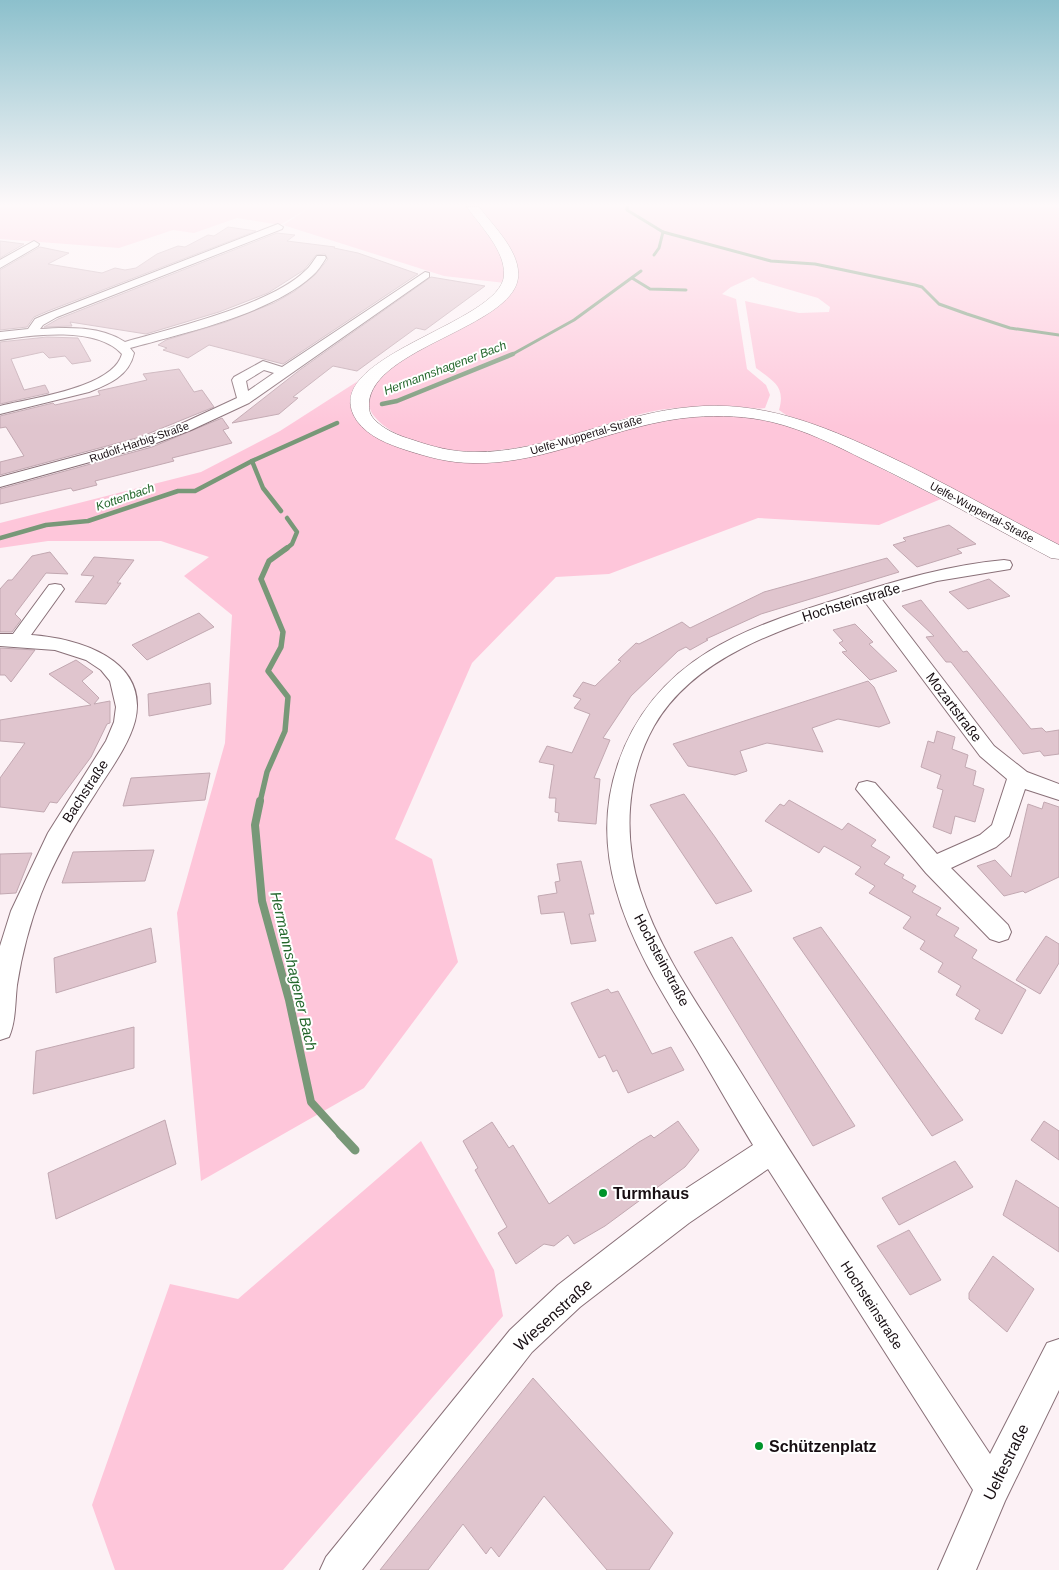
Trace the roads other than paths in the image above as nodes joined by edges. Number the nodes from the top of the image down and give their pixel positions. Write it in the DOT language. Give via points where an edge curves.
graph roads {
  1 [pos="142,280"];
  2 [pos="298,280"];
  3 [pos="417,280"];
  4 [pos="509,280"];
  5 [pos="32,332"];
  6 [pos="0,336"];
  7 [pos="124,346"];
  8 [pos="284,372"];
  9 [pos="244,400"];
  10 [pos="0,410"];
  11 [pos="0,482"];
  12 [pos="1059,553"];
  13 [pos="1004,565"];
  14 [pos="55,590"];
  15 [pos="869,595"];
  16 [pos="9,640"];
  17 [pos="1018,777"];
  18 [pos="867,789"];
  19 [pos="1059,792"];
  20 [pos="934,866"];
  21 [pos="999,932"];
  22 [pos="0,1028"];
  23 [pos="772,1150"];
  24 [pos="1059,1355"];
  25 [pos="992,1488"];
  26 [pos="339,1570"];
  27 [pos="957,1570"];
  1 -- 5 [label="street" via="53,315 39,322"];
  2 -- 7 [label="street" via="263,300 197,325"];
  3 -- 8 [label="street"];
  4 -- 12 [label="main road, Uelfe-Wuppertal-Straße" via="504,292 482,308 387,365 366,382 360,393 360,410 367,422 382,434 405,444 462,457 500,456 542,449 666,415 720,411 770,417 817,431 892,465"];
  5 -- 6 [label="street"];
  5 -- 7 [label="street" via="89,334"];
  7 -- 10 [label="street" via="128,357 114,375 84,389"];
  8 -- 9 [label="street, Rudolf-Harbig-Straße"];
  8 -- 9 [label="street" via="263,365 238,380"];
  9 -- 11 [label="street, Rudolf-Harbig-Straße" via="139,444"];
  13 -- 15 [label="street, Hochsteinstraße" via="967,568"];
  14 -- 16 [label="street"];
  15 -- 17 [label="street, Mozartstraße" via="987,751"];
  15 -- 23 [label="street, Hochsteinstraße" via="765,629 696,670 662,701 647,721 620,794 618,842 623,874 644,933"];
  16 -- 22 [label="street, Bachstraße" via="54,644 95,656 120,680 126,708 124,724 113,747 55,839 20,916 1,1006"];
  17 -- 19 [label="street, Mozartstraße"];
  17 -- 20 [label="street" via="1001,830 988,841"];
  18 -- 20 [label="street"];
  20 -- 21 [label="street"];
  23 -- 25 [label="street, Hochsteinstraße"];
  23 -- 26 [label="street, Wiesenstraße" via="678,1212 569,1296 521,1340"];
  24 -- 25 [label="street, Uelfestraße"];
  25 -- 27 [label="street, Uelfestraße"];
}
